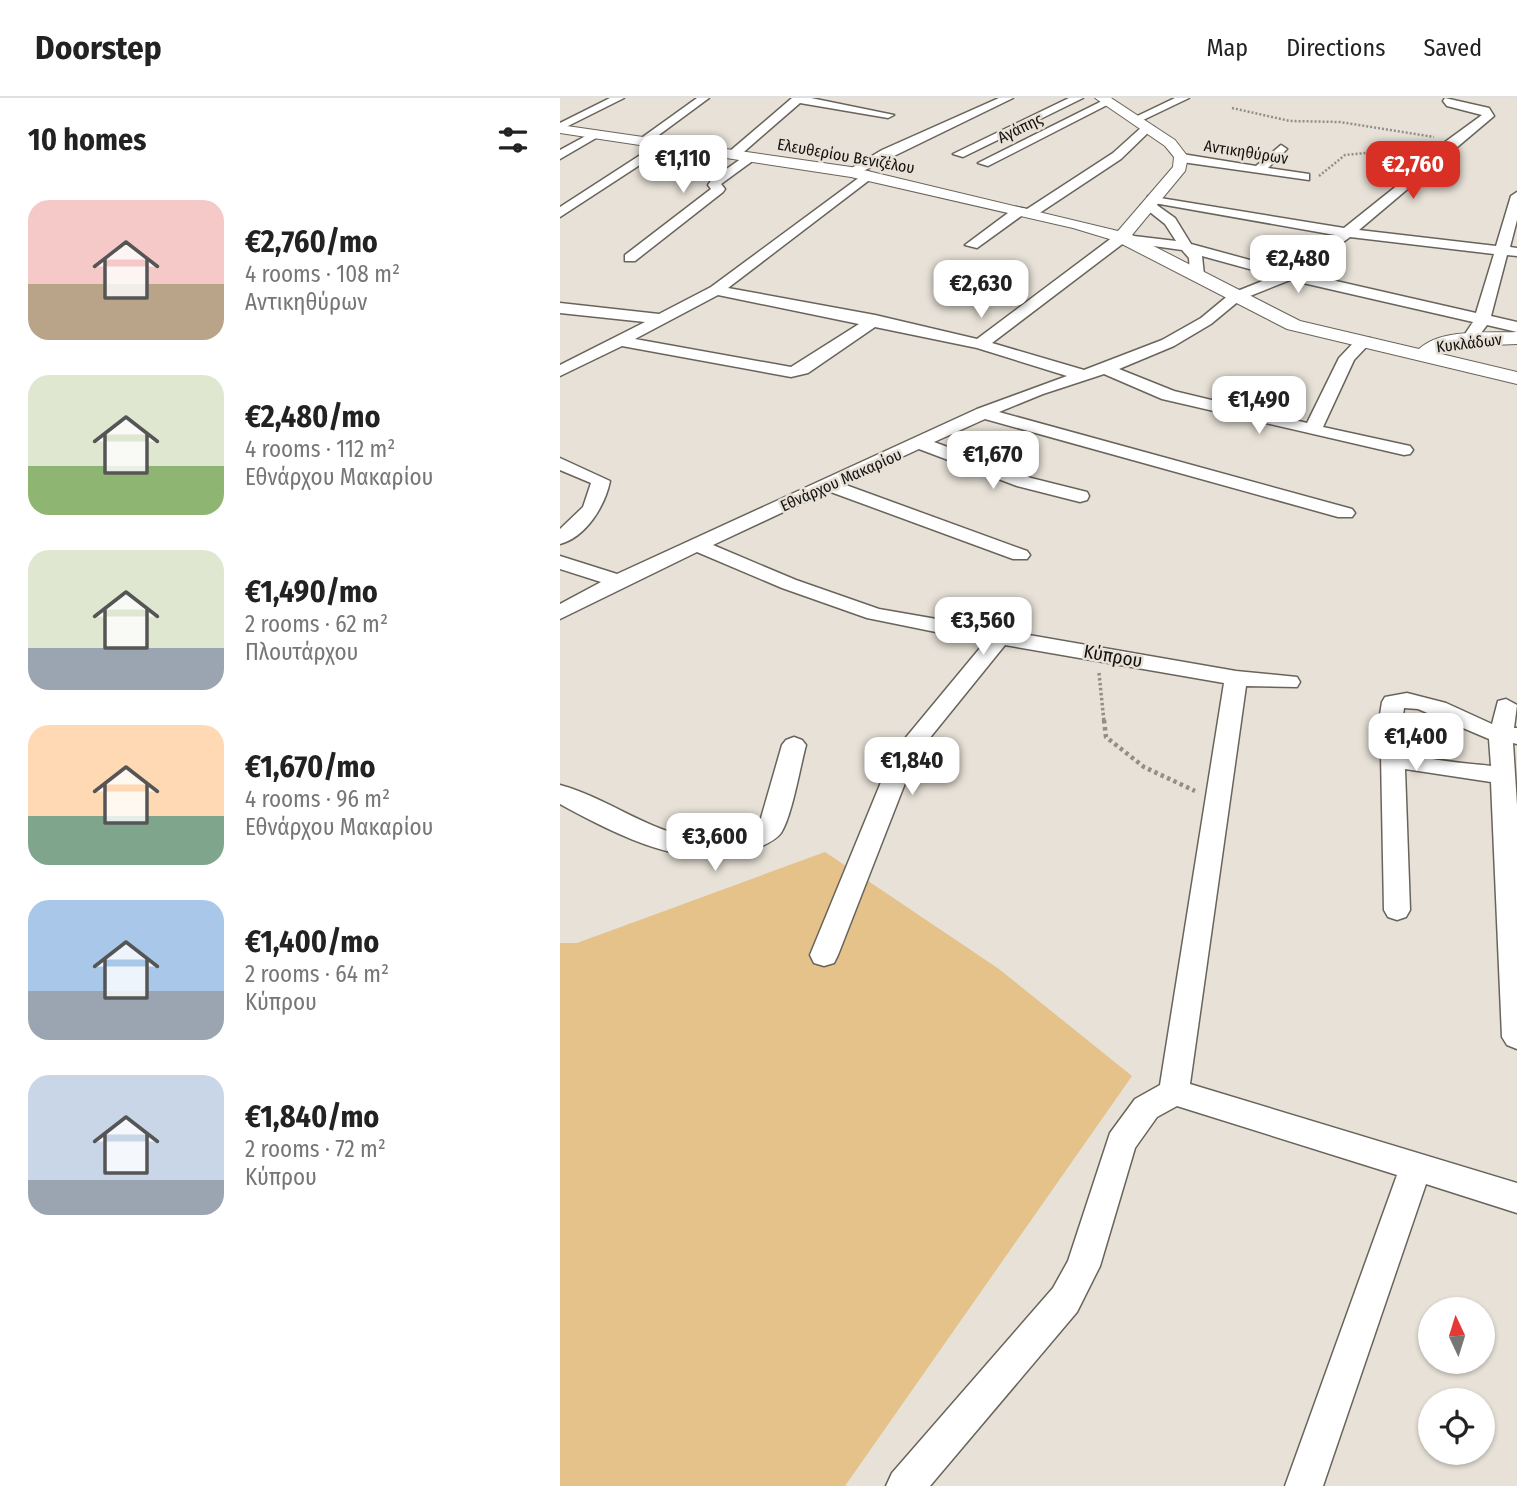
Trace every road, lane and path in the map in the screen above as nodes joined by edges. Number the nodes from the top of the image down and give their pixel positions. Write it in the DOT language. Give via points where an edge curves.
graph roads {
  1 [pos="619,98"];
  2 [pos="704,98"];
  3 [pos="798,98"];
  4 [pos="1009,98"];
  5 [pos="1079,98"];
  6 [pos="1184,98"];
  7 [pos="1450,98"];
  8 [pos="1105,99"];
  9 [pos="1232,108"];
  10 [pos="888,115"];
  11 [pos="1143,123"];
  12 [pos="560,128"];
  13 [pos="597,134"];
  14 [pos="644,141"];
  15 [pos="1452,143"];
  16 [pos="666,144"];
  17 [pos="1280,149"];
  18 [pos="734,154"];
  19 [pos="959,154"];
  20 [pos="560,155"];
  21 [pos="752,157"];
  22 [pos="1182,158"];
  23 [pos="984,163"];
  24 [pos="1259,170"];
  25 [pos="851,172"];
  26 [pos="867,175"];
  27 [pos="1305,177"];
  28 [pos="1517,196"];
  29 [pos="1151,202"];
  30 [pos="1025,211"];
  31 [pos="560,213"];
  32 [pos="1347,233"];
  33 [pos="1122,237"];
  34 [pos="972,245"];
  35 [pos="1186,247"];
  36 [pos="1500,251"];
  37 [pos="1517,252"];
  38 [pos="630,258"];
  39 [pos="1197,275"];
  40 [pos="1289,275"];
  41 [pos="716,290"];
  42 [pos="1236,297"];
  43 [pos="560,308"];
  44 [pos="663,319"];
  45 [pos="875,320"];
  46 [pos="1482,320"];
  47 [pos="1517,327"];
  48 [pos="1517,338"];
  49 [pos="620,341"];
  50 [pos="1364,341"];
  51 [pos="1469,341"];
  52 [pos="980,344"];
  53 [pos="560,355"];
  54 [pos="1424,355"];
  55 [pos="581,358"];
  56 [pos="1105,369"];
  57 [pos="560,371"];
  58 [pos="1082,376"];
  59 [pos="1517,379"];
  60 [pos="983,414"];
  61 [pos="1313,430"];
  62 [pos="920,443"];
  63 [pos="1404,450"];
  64 [pos="560,463"];
  65 [pos="828,485"];
  66 [pos="1080,496"];
  67 [pos="1345,513"];
  68 [pos="560,538"];
  69 [pos="699,546"];
  70 [pos="1020,555"];
  71 [pos="560,562"];
  72 [pos="618,581"];
  73 [pos="560,613"];
  74 [pos="1000,639"];
  75 [pos="1093,653"];
  76 [pos="1236,678"];
  77 [pos="1289,682"];
  78 [pos="1506,706"];
  79 [pos="1509,737"];
  80 [pos="794,745"];
  81 [pos="1393,755"];
  82 [pos="1504,776"];
  83 [pos="560,793"];
  84 [pos="1220,797"];
  85 [pos="1397,910"];
  86 [pos="824,955"];
  87 [pos="1517,1037"];
  88 [pos="1174,1092"];
  89 [pos="1416,1167"];
  90 [pos="1517,1198"];
  91 [pos="905,1486"];
  92 [pos="1304,1486"];
  1 -- 12 [label="street"];
  2 -- 14 [label="street"];
  3 -- 10 [label="street"];
  3 -- 18 [label="street"];
  4 -- 25 [label="street"];
  5 -- 19 [label="street"];
  6 -- 11 [label="street"];
  7 -- 15 [label="street, Εθνάρχου Μακαρίου" via="1451,104 1489,114"];
  8 -- 11 [label="street"];
  8 -- 23 [label="street, Αγάπης"];
  9 -- 15 [label="path" via="1279,120 1340,122"];
  11 -- 22 [label="street"];
  11 -- 30 [label="street" via="1117,156"];
  12 -- 13 [label="street, Ελευθερίου Βενιζέλου"];
  13 -- 14 [label="street, Ελευθερίου Βενιζέλου"];
  13 -- 20 [label="street"];
  14 -- 16 [label="street, Ελευθερίου Βενιζέλου"];
  15 -- 27 [label="path" via="1360,152 1332,163 1322,176"];
  15 -- 32 [label="street, Εθνάρχου Μακαρίου"];
  16 -- 18 [label="street, Ελευθερίου Βενιζέλου"];
  16 -- 31 [label="street"];
  17 -- 24 [label="street"];
  18 -- 21 [label="street, Ελευθερίου Βενιζέλου"];
  21 -- 25 [label="street, Ελευθερίου Βενιζέλου"];
  21 -- 38 [label="street" via="716,181 719,189"];
  22 -- 24 [label="street, Αντικηθύρων"];
  22 -- 29 [label="street" via="1180,168"];
  24 -- 27 [label="street, Αντικηθύρων"];
  25 -- 26 [label="street, Ελευθερίου Βενιζέλου"];
  26 -- 30 [label="street, Ελευθερίου Βενιζέλου"];
  26 -- 41 [label="street"];
  28 -- 36 [label="street"];
  29 -- 32 [label="street"];
  29 -- 33 [label="street"];
  29 -- 35 [label="street"];
  30 -- 33 [label="street, Ελευθερίου Βενιζέλου"];
  30 -- 34 [label="street"];
  32 -- 36 [label="street"];
  32 -- 40 [label="street, Εθνάρχου Μακαρίου"];
  33 -- 35 [label="street"];
  33 -- 39 [label="street, Ελευθερίου Βενιζέλου"];
  33 -- 52 [label="street"];
  35 -- 39 [label="street" via="1196,257"];
  35 -- 40 [label="street"];
  36 -- 37 [label="street"];
  36 -- 46 [label="street"];
  39 -- 42 [label="street, Ελευθερίου Βενιζέλου"];
  40 -- 42 [label="street, Εθνάρχου Μακαρίου"];
  40 -- 46 [label="street"];
  41 -- 44 [label="street"];
  41 -- 45 [label="street"];
  42 -- 50 [label="street, Ελευθερίου Βενιζέλου" via="1294,325"];
  42 -- 56 [label="street, Εθνάρχου Μακαρίου" via="1196,327"];
  43 -- 44 [label="street"];
  44 -- 49 [label="street"];
  45 -- 49 [label="street" via="802,370 791,372"];
  45 -- 52 [label="street"];
  46 -- 47 [label="street"];
  46 -- 51 [label="street"];
  48 -- 51 [label="street, Κυκλάδων"];
  49 -- 55 [label="street"];
  50 -- 54 [label="street, Ελευθερίου Βενιζέλου"];
  50 -- 61 [label="street" via="1347,358"];
  51 -- 54 [label="street, Κυκλάδων" via="1432,346"];
  52 -- 58 [label="street"];
  53 -- 55 [label="street"];
  54 -- 59 [label="street, Ελευθερίου Βενιζέλου"];
  55 -- 57 [label="street"];
  56 -- 58 [label="street, Εθνάρχου Μακαρίου"];
  56 -- 61 [label="street" via="1168,395"];
  58 -- 60 [label="street, Εθνάρχου Μακαρίου"];
  60 -- 62 [label="street, Εθνάρχου Μακαρίου"];
  60 -- 67 [label="street"];
  61 -- 63 [label="street"];
  62 -- 65 [label="street, Εθνάρχου Μακαρίου"];
  62 -- 66 [label="street" via="1024,482"];
  64 -- 68 [label="street" via="601,481 599,497 588,516"];
  65 -- 69 [label="street, Εθνάρχου Μακαρίου"];
  65 -- 70 [label="street"];
  69 -- 72 [label="street, Εθνάρχου Μακαρίου"];
  69 -- 74 [label="street, Κύπρου" via="874,614"];
  71 -- 72 [label="street"];
  72 -- 73 [label="street, Εθνάρχου Μακαρίου"];
  74 -- 75 [label="street, Κύπρου"];
  74 -- 86 [label="street" via="905,753"];
  75 -- 76 [label="street, Κύπρου"];
  75 -- 84 [label="path" via="1106,737 1144,767 1192,790"];
  76 -- 77 [label="street, Κύπρου"];
  76 -- 84 [label="street"];
  78 -- 79 [label="street"];
  79 -- 81 [label="street" via="1402,699 1390,708 1387,746"];
  79 -- 82 [label="street"];
  80 -- 83 [label="street" via="770,830 750,842 718,850 629,825"];
  81 -- 82 [label="street" via="1409,762"];
  81 -- 85 [label="street"];
  82 -- 87 [label="street"];
  84 -- 88 [label="street"];
  88 -- 89 [label="street"];
  88 -- 91 [label="street" via="1146,1108 1121,1143 1083,1266 1065,1300"];
  89 -- 90 [label="street"];
  89 -- 92 [label="street"];
}
